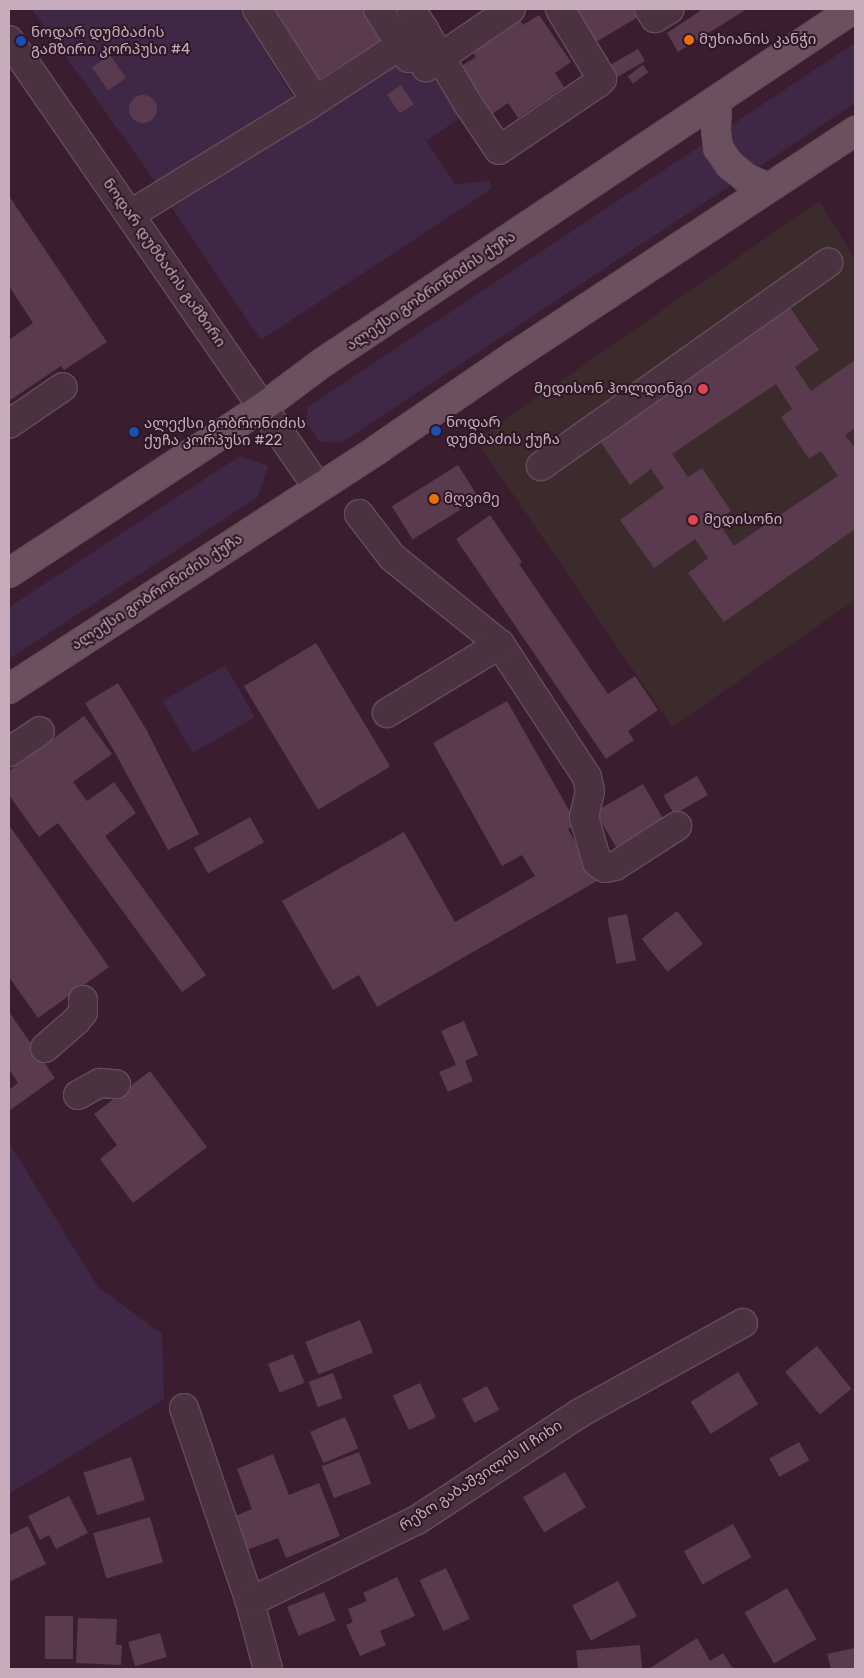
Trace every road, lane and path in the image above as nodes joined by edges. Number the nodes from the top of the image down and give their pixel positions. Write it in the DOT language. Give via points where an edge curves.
graph roads {
  1 [pos="257,9"];
  2 [pos="378,9"];
  3 [pos="489,9"];
  4 [pos="511,9"];
  5 [pos="560,9"];
  6 [pos="649,9"];
  7 [pos="670,9"];
  8 [pos="853,9"];
  9 [pos="427,36"];
  10 [pos="9,40"];
  11 [pos="401,45"];
  12 [pos="315,100"];
  13 [pos="717,102"];
  14 [pos="855,131"];
  15 [pos="768,188"];
  16 [pos="131,214"];
  17 [pos="828,263"];
  18 [pos="63,386"];
  19 [pos="263,407"];
  20 [pos="9,424"];
  21 [pos="541,466"];
  22 [pos="318,488"];
  23 [pos="359,514"];
  24 [pos="9,573"];
  25 [pos="500,644"];
  26 [pos="9,688"];
  27 [pos="387,714"];
  28 [pos="40,731"];
  29 [pos="9,752"];
  30 [pos="678,826"];
  31 [pos="83,1000"];
  32 [pos="45,1048"];
  33 [pos="116,1084"];
  34 [pos="78,1095"];
  35 [pos="743,1323"];
  36 [pos="184,1408"];
  37 [pos="250,1602"];
  38 [pos="268,1669"];
  1 -- 12 [label="street"];
  2 -- 11 [label="street"];
  3 -- 9 [label="street"];
  4 -- 9 [label="street"];
  5 -- 9 [label="street" via="602,79 499,150"];
  6 -- 7 [label="street" via="655,18"];
  8 -- 13 [label="main road, ალექსი გობრონიძის ქუჩა"];
  9 -- 11 [label="street"];
  10 -- 16 [label="street, ნოდარ დუმბაძის გამზირი"];
  11 -- 12 [label="street"];
  12 -- 16 [label="street"];
  13 -- 15 [label="main road" via="718,148 730,165 746,178"];
  13 -- 19 [label="main road, ალექსი გობრონიძის ქუჩა" via="322,363"];
  14 -- 15 [label="main road, ალექსი გობრონიძის ქუჩა"];
  15 -- 22 [label="main road, ალექსი გობრონიძის ქუჩა"];
  16 -- 19 [label="street, ნოდარ დუმბაძის გამზირი"];
  17 -- 21 [label="street"];
  18 -- 20 [label="street"];
  19 -- 22 [label="street, ნოდარ დუმბაძის გამზირი"];
  19 -- 24 [label="main road, ალექსი გობრონიძის ქუჩა"];
  22 -- 26 [label="main road, ალექსი გობრონიძის ქუჩა"];
  23 -- 25 [label="street" via="392,556"];
  25 -- 27 [label="street"];
  25 -- 30 [label="street" via="587,777 590,791 584,817 597,862 605,868 615,866"];
  28 -- 29 [label="street"];
  31 -- 32 [label="street" via="83,1012 76,1021"];
  33 -- 34 [label="street" via="100,1083"];
  35 -- 37 [label="street, რეზო გაბაშვილის II ჩიხი" via="580,1413 417,1520"];
  36 -- 37 [label="street"];
  37 -- 38 [label="street"];
}
